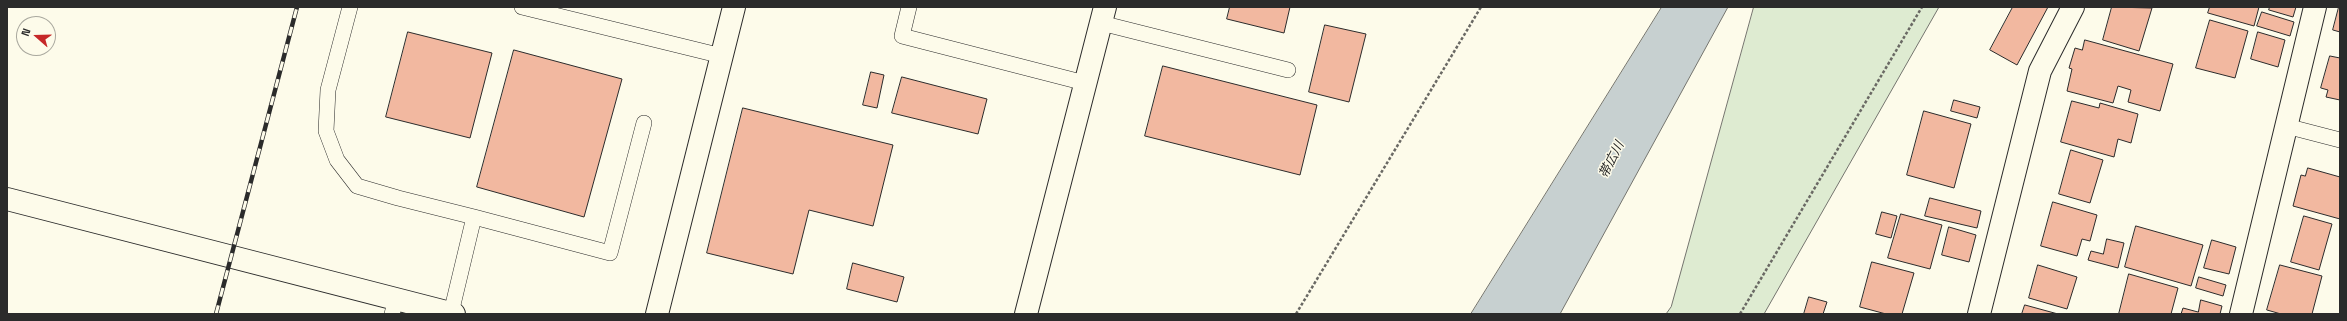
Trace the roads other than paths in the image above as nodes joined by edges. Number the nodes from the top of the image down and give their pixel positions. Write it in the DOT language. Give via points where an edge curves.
graph roads {
  1 [pos="350,7"];
  2 [pos="522,7"];
  3 [pos="734,7"];
  4 [pos="909,7"];
  5 [pos="2073,7"];
  6 [pos="2315,7"];
  7 [pos="1103,15"];
  8 [pos="722,56"];
  9 [pos="1288,70"];
  10 [pos="1086,83"];
  11 [pos="644,123"];
  12 [pos="2286,126"];
  13 [pos="2340,140"];
  14 [pos="7,199"];
  15 [pos="474,217"];
  16 [pos="394,307"];
  17 [pos="453,314"];
  18 [pos="657,314"];
  19 [pos="1026,314"];
  20 [pos="1979,314"];
  21 [pos="2241,314"];
  1 -- 15 [label="lane" via="328,90 326,131 337,160 357,186"];
  2 -- 8 [label="lane"];
  3 -- 8 [label="street"];
  4 -- 10 [label="lane" via="902,36"];
  5 -- 20 [label="street" via="2040,71"];
  6 -- 12 [label="street"];
  7 -- 9 [label="lane"];
  7 -- 10 [label="street"];
  8 -- 18 [label="street"];
  10 -- 19 [label="street"];
  11 -- 15 [label="lane" via="610,253"];
  12 -- 13 [label="lane"];
  12 -- 21 [label="street"];
  14 -- 16 [label="street"];
  15 -- 17 [label="lane"];
  16 -- 17 [label="street"];
}
